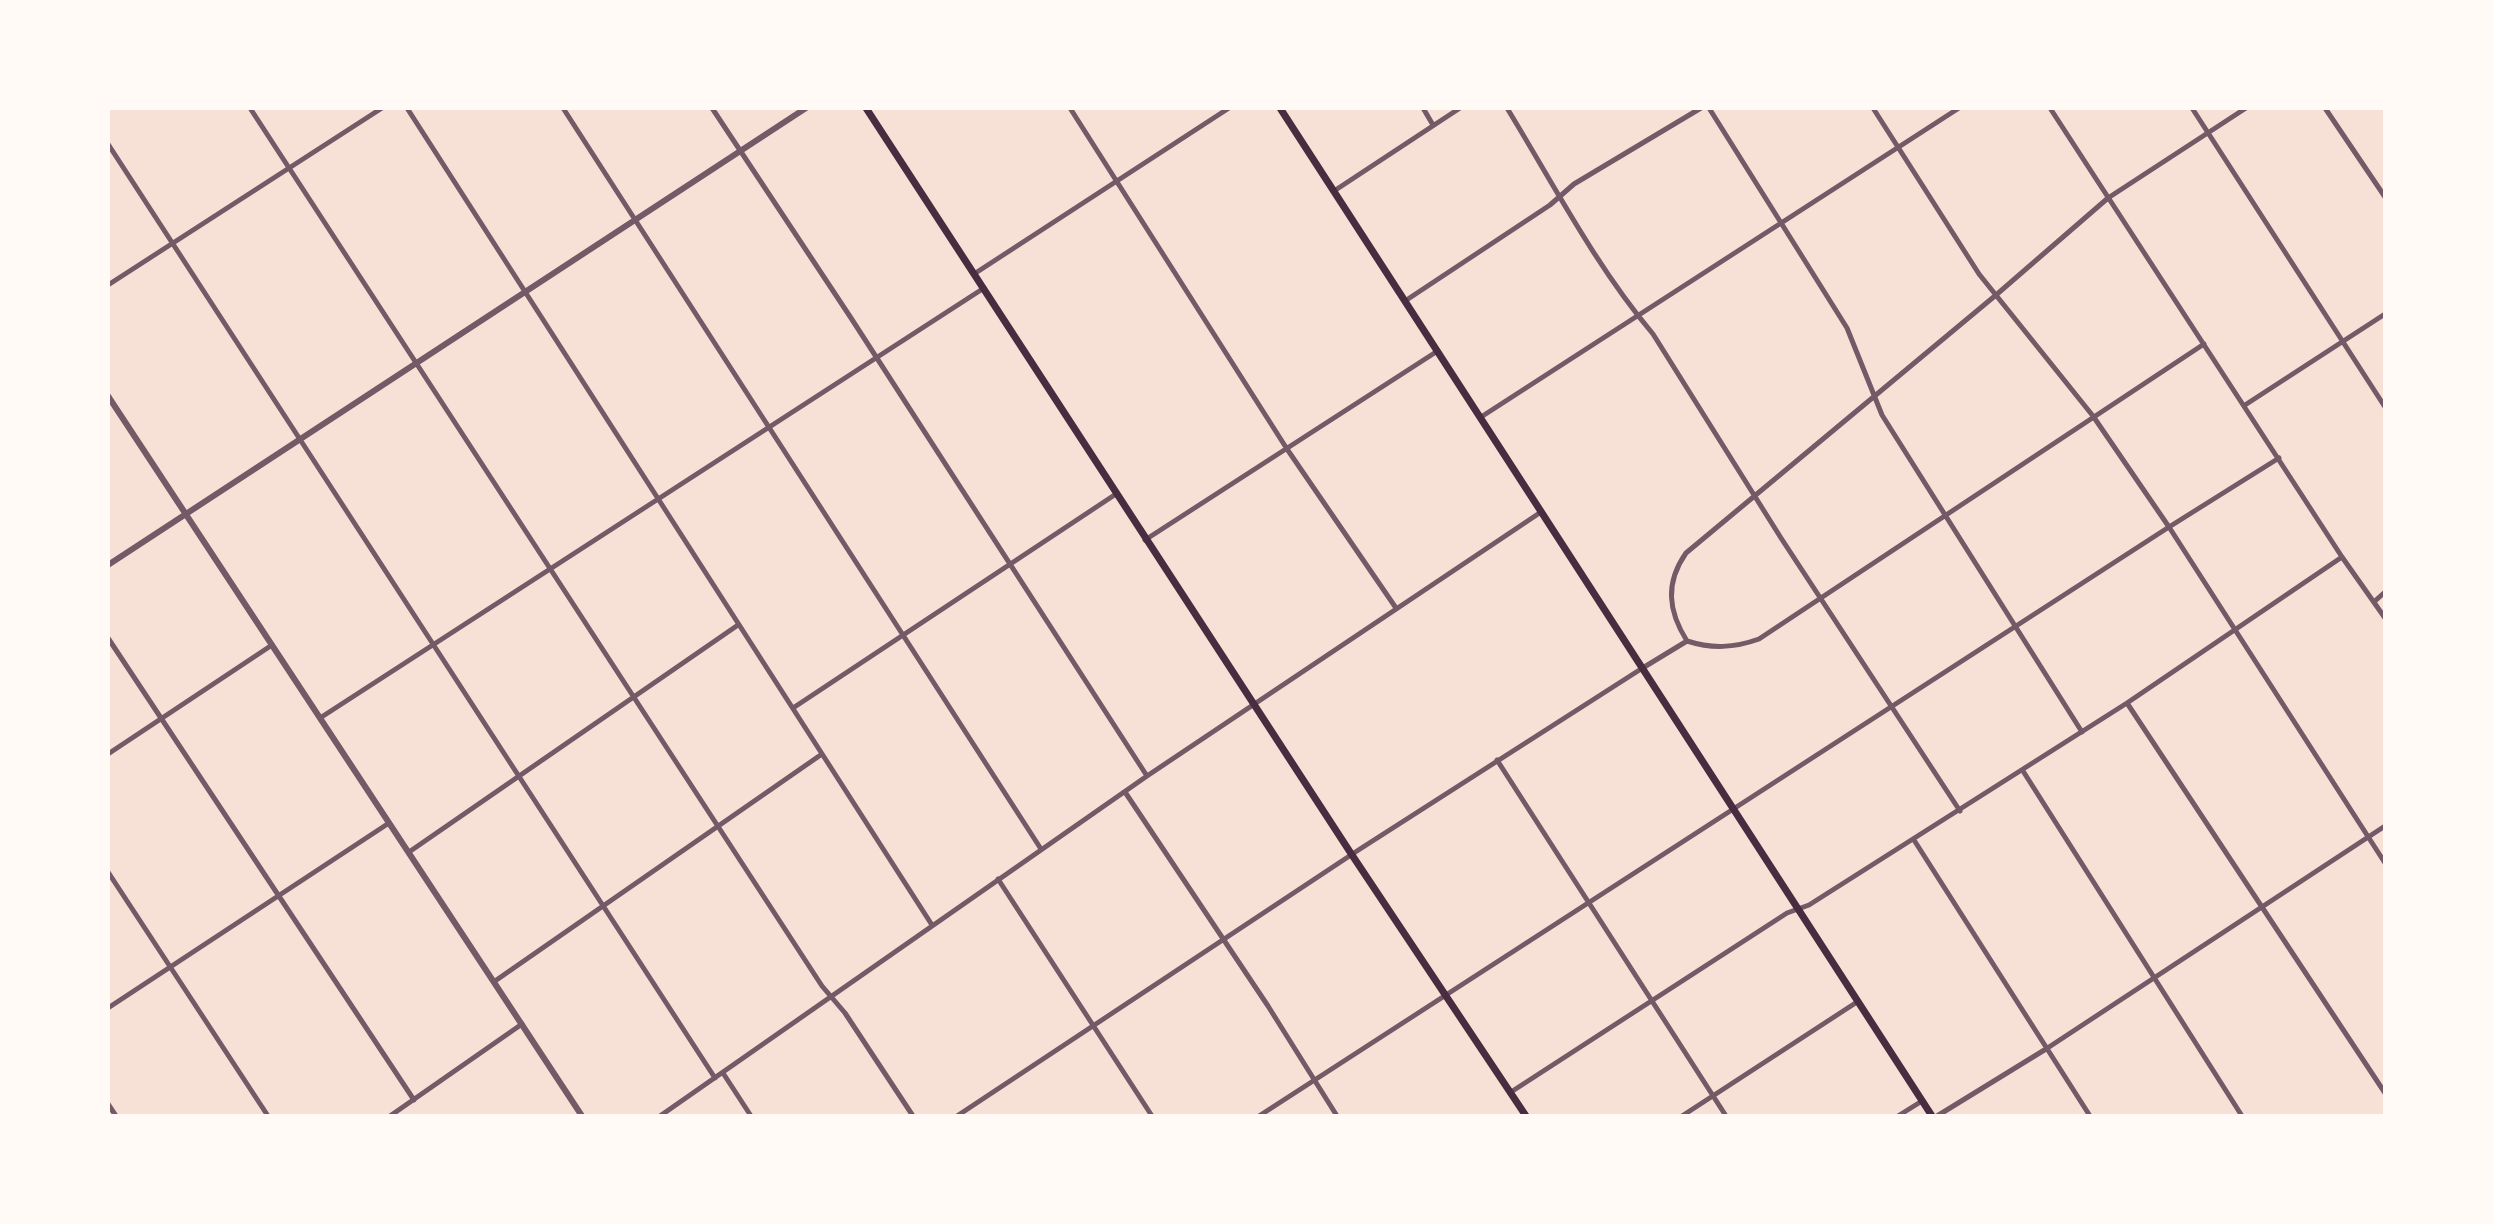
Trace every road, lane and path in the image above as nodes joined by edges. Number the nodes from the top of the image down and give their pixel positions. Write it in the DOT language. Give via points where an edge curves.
graph roads {
  1 [pos="250,108"];
  2 [pos="382,108"];
  3 [pos="407,108"];
  4 [pos="563,108"];
  5 [pos="712,108"];
  6 [pos="806,108"];
  7 [pos="866,108"];
  8 [pos="1070,108"];
  9 [pos="1229,108"];
  10 [pos="1280,108"];
  11 [pos="1423,108"];
  12 [pos="1460,108"];
  13 [pos="1507,108"];
  14 [pos="1701,108"];
  15 [pos="1709,108"];
  16 [pos="1873,108"];
  17 [pos="1959,108"];
  18 [pos="2050,108"];
  19 [pos="2192,108"];
  20 [pos="2246,108"];
  21 [pos="2325,108"];
  22 [pos="1433,125"];
  23 [pos="2207,133"];
  24 [pos="108,144"];
  25 [pos="1899,148"];
  26 [pos="740,151"];
  27 [pos="289,167"];
  28 [pos="1116,180"];
  29 [pos="1334,191"];
  30 [pos="1560,196"];
  31 [pos="2385,197"];
  32 [pos="2108,198"];
  33 [pos="635,219"];
  34 [pos="1780,223"];
  35 [pos="174,244"];
  36 [pos="974,274"];
  37 [pos="108,285"];
  38 [pos="984,288"];
  39 [pos="524,291"];
  40 [pos="1996,295"];
  41 [pos="1405,301"];
  42 [pos="2385,314"];
  43 [pos="1637,315"];
  44 [pos="2342,341"];
  45 [pos="2204,344"];
  46 [pos="1436,352"];
  47 [pos="876,358"];
  48 [pos="415,364"];
  49 [pos="108,396"];
  50 [pos="1873,398"];
  51 [pos="2245,405"];
  52 [pos="2385,407"];
  53 [pos="2093,416"];
  54 [pos="1481,417"];
  55 [pos="769,428"];
  56 [pos="300,438"];
  57 [pos="1287,449"];
  58 [pos="2279,458"];
  59 [pos="1116,494"];
  60 [pos="1753,495"];
  61 [pos="658,499"];
  62 [pos="1541,512"];
  63 [pos="1945,514"];
  64 [pos="186,515"];
  65 [pos="2169,527"];
  66 [pos="1145,540"];
  67 [pos="2342,557"];
  68 [pos="108,565"];
  69 [pos="1008,565"];
  70 [pos="550,570"];
  71 [pos="2385,592"];
  72 [pos="1821,598"];
  73 [pos="2375,601"];
  74 [pos="1396,608"];
  75 [pos="2385,618"];
  76 [pos="738,625"];
  77 [pos="2016,626"];
  78 [pos="2235,630"];
  79 [pos="904,634"];
  80 [pos="108,638"];
  81 [pos="1687,641"];
  82 [pos="273,644"];
  83 [pos="434,645"];
  84 [pos="1641,669"];
  85 [pos="633,697"];
  86 [pos="2127,703"];
  87 [pos="1253,704"];
  88 [pos="1893,705"];
  89 [pos="793,708"];
  90 [pos="320,718"];
  91 [pos="162,719"];
  92 [pos="2082,732"];
  93 [pos="108,754"];
  94 [pos="822,754"];
  95 [pos="1497,760"];
  96 [pos="2023,771"];
  97 [pos="1147,776"];
  98 [pos="518,777"];
  99 [pos="1125,792"];
  100 [pos="1734,810"];
  101 [pos="1960,811"];
  102 [pos="389,823"];
  103 [pos="717,826"];
  104 [pos="2385,826"];
  105 [pos="2368,837"];
  106 [pos="1914,840"];
  107 [pos="1041,849"];
  108 [pos="409,852"];
  109 [pos="1352,855"];
  110 [pos="2385,863"];
  111 [pos="108,872"];
  112 [pos="998,879"];
  113 [pos="277,896"];
  114 [pos="1588,904"];
  115 [pos="604,906"];
  116 [pos="2262,907"];
  117 [pos="1798,910"];
  118 [pos="932,925"];
  119 [pos="1224,939"];
  120 [pos="170,967"];
  121 [pos="2152,978"];
  122 [pos="495,981"];
  123 [pos="1446,995"];
  124 [pos="831,997"];
  125 [pos="1651,1000"];
  126 [pos="1857,1002"];
  127 [pos="108,1008"];
  128 [pos="522,1024"];
  129 [pos="1093,1024"];
  130 [pos="2046,1049"];
  131 [pos="723,1073"];
  132 [pos="715,1078"];
  133 [pos="1314,1081"];
  134 [pos="1511,1092"];
  135 [pos="2385,1093"];
  136 [pos="1714,1096"];
  137 [pos="414,1100"];
  138 [pos="1922,1101"];
  139 [pos="108,1104"];
  140 [pos="116,1116"];
  141 [pos="268,1116"];
  142 [pos="390,1116"];
  143 [pos="582,1116"];
  144 [pos="660,1116"];
  145 [pos="751,1116"];
  146 [pos="913,1116"];
  147 [pos="957,1116"];
  148 [pos="1152,1116"];
  149 [pos="1259,1116"];
  150 [pos="1337,1116"];
  151 [pos="1526,1116"];
  152 [pos="1682,1116"];
  153 [pos="1726,1116"];
  154 [pos="1898,1116"];
  155 [pos="1935,1116"];
  156 [pos="2090,1116"];
  157 [pos="2242,1116"];
  1 -- 27 [label="street"];
  2 -- 27 [label="street"];
  3 -- 39 [label="street"];
  4 -- 33 [label="street"];
  5 -- 26 [label="street"];
  6 -- 26 [label="street"];
  7 -- 36 [label="main road"];
  8 -- 28 [label="street"];
  9 -- 28 [label="street"];
  10 -- 29 [label="main road"];
  11 -- 22 [label="street"];
  12 -- 22 [label="street"];
  13 -- 30 [label="street"];
  14 -- 30 [label="street"];
  15 -- 34 [label="street"];
  16 -- 25 [label="street"];
  17 -- 25 [label="street"];
  18 -- 32 [label="street"];
  19 -- 23 [label="street"];
  20 -- 23 [label="street"];
  21 -- 31 [label="street"];
  22 -- 29 [label="street"];
  23 -- 32 [label="street"];
  23 -- 44 [label="street"];
  24 -- 35 [label="street"];
  25 -- 34 [label="street"];
  25 -- 40 [label="street"];
  26 -- 33 [label="street"];
  26 -- 47 [label="street"];
  27 -- 35 [label="street"];
  27 -- 48 [label="street"];
  28 -- 36 [label="street"];
  28 -- 57 [label="street"];
  29 -- 41 [label="main road"];
  30 -- 41 [label="street"];
  30 -- 43 [label="street"];
  32 -- 40 [label="street"];
  32 -- 45 [label="street"];
  33 -- 39 [label="street"];
  33 -- 55 [label="street"];
  34 -- 43 [label="street"];
  34 -- 50 [label="street" via="1847,328"];
  35 -- 37 [label="street"];
  35 -- 56 [label="street"];
  36 -- 38 [label="main road"];
  38 -- 47 [label="street"];
  38 -- 59 [label="main road"];
  39 -- 48 [label="street"];
  39 -- 61 [label="street"];
  40 -- 50 [label="street"];
  40 -- 53 [label="street"];
  41 -- 46 [label="main road"];
  42 -- 44 [label="street"];
  43 -- 54 [label="street"];
  43 -- 60 [label="street"];
  44 -- 51 [label="street"];
  44 -- 52 [label="street"];
  45 -- 51 [label="street"];
  45 -- 53 [label="street"];
  46 -- 54 [label="main road"];
  46 -- 57 [label="street"];
  47 -- 55 [label="street"];
  47 -- 69 [label="street"];
  48 -- 56 [label="street"];
  48 -- 70 [label="street"];
  49 -- 64 [label="street"];
  50 -- 60 [label="street"];
  50 -- 63 [label="street"];
  51 -- 58 [label="street"];
  53 -- 63 [label="street"];
  53 -- 65 [label="street"];
  54 -- 62 [label="main road"];
  55 -- 61 [label="street"];
  55 -- 79 [label="street"];
  56 -- 64 [label="street"];
  56 -- 83 [label="street"];
  57 -- 66 [label="street"];
  57 -- 74 [label="street"];
  58 -- 65 [label="street"];
  58 -- 67 [label="street"];
  59 -- 66 [label="main road"];
  59 -- 69 [label="street"];
  60 -- 72 [label="street"];
  60 -- 81 [label="street" via="1677,567 1670,601 1675,623"];
  61 -- 70 [label="street"];
  61 -- 76 [label="street"];
  62 -- 74 [label="street"];
  62 -- 84 [label="main road"];
  63 -- 72 [label="street"];
  63 -- 77 [label="street"];
  64 -- 68 [label="street"];
  64 -- 82 [label="street"];
  65 -- 77 [label="street"];
  65 -- 78 [label="street"];
  66 -- 87 [label="main road"];
  67 -- 73 [label="street"];
  67 -- 78 [label="street"];
  69 -- 79 [label="street"];
  69 -- 97 [label="street"];
  70 -- 83 [label="street"];
  70 -- 85 [label="street"];
  71 -- 73 [label="street"];
  72 -- 81 [label="street" via="1742,645"];
  72 -- 88 [label="street"];
  73 -- 75 [label="street"];
  74 -- 87 [label="street"];
  76 -- 85 [label="street"];
  76 -- 89 [label="street"];
  77 -- 88 [label="street"];
  77 -- 92 [label="street"];
  78 -- 86 [label="street"];
  78 -- 105 [label="street"];
  79 -- 89 [label="street"];
  79 -- 107 [label="street"];
  80 -- 91 [label="street"];
  81 -- 84 [label="street"];
  82 -- 90 [label="street"];
  82 -- 91 [label="street"];
  83 -- 90 [label="street"];
  83 -- 98 [label="street"];
  84 -- 95 [label="street"];
  84 -- 100 [label="main road"];
  85 -- 98 [label="street"];
  85 -- 103 [label="street"];
  86 -- 92 [label="street"];
  86 -- 116 [label="street"];
  87 -- 97 [label="street"];
  87 -- 109 [label="main road"];
  88 -- 100 [label="street"];
  88 -- 101 [label="street"];
  89 -- 94 [label="street"];
  90 -- 102 [label="street"];
  91 -- 93 [label="street"];
  91 -- 113 [label="street"];
  92 -- 96 [label="street"];
  94 -- 103 [label="street"];
  94 -- 118 [label="street"];
  95 -- 109 [label="street"];
  95 -- 114 [label="street"];
  96 -- 101 [label="street"];
  96 -- 121 [label="street"];
  97 -- 99 [label="street"];
  98 -- 108 [label="street"];
  98 -- 115 [label="street"];
  99 -- 107 [label="street"];
  99 -- 119 [label="street"];
  100 -- 114 [label="street"];
  100 -- 117 [label="main road"];
  101 -- 106 [label="street"];
  102 -- 108 [label="street"];
  102 -- 113 [label="street"];
  103 -- 115 [label="street"];
  103 -- 124 [label="street"];
  104 -- 105 [label="street"];
  105 -- 110 [label="street"];
  105 -- 116 [label="street"];
  106 -- 117 [label="street"];
  106 -- 130 [label="street"];
  107 -- 112 [label="street"];
  108 -- 122 [label="street"];
  109 -- 119 [label="street"];
  109 -- 123 [label="main road"];
  111 -- 120 [label="street"];
  112 -- 118 [label="street"];
  112 -- 129 [label="street"];
  113 -- 120 [label="street"];
  113 -- 137 [label="street"];
  114 -- 123 [label="street"];
  114 -- 125 [label="street"];
  115 -- 122 [label="street"];
  115 -- 132 [label="street"];
  116 -- 121 [label="street"];
  116 -- 135 [label="street"];
  117 -- 125 [label="street"];
  117 -- 126 [label="main road"];
  118 -- 124 [label="street"];
  119 -- 129 [label="street"];
  119 -- 133 [label="street"];
  120 -- 127 [label="street"];
  120 -- 141 [label="street"];
  121 -- 130 [label="street"];
  121 -- 157 [label="street"];
  122 -- 128 [label="street"];
  123 -- 133 [label="street"];
  123 -- 134 [label="main road"];
  124 -- 131 [label="street"];
  124 -- 146 [label="street"];
  125 -- 134 [label="street"];
  125 -- 136 [label="street"];
  126 -- 136 [label="street"];
  126 -- 138 [label="main road"];
  128 -- 137 [label="street"];
  128 -- 143 [label="street"];
  129 -- 147 [label="street"];
  129 -- 148 [label="street"];
  130 -- 155 [label="street"];
  130 -- 156 [label="street"];
  131 -- 132 [label="street"];
  131 -- 145 [label="street"];
  132 -- 144 [label="street"];
  133 -- 149 [label="street"];
  133 -- 150 [label="street"];
  134 -- 151 [label="main road"];
  136 -- 152 [label="street"];
  136 -- 153 [label="street"];
  137 -- 142 [label="street"];
  138 -- 154 [label="street"];
  138 -- 155 [label="main road"];
  139 -- 140 [label="street"];
}
